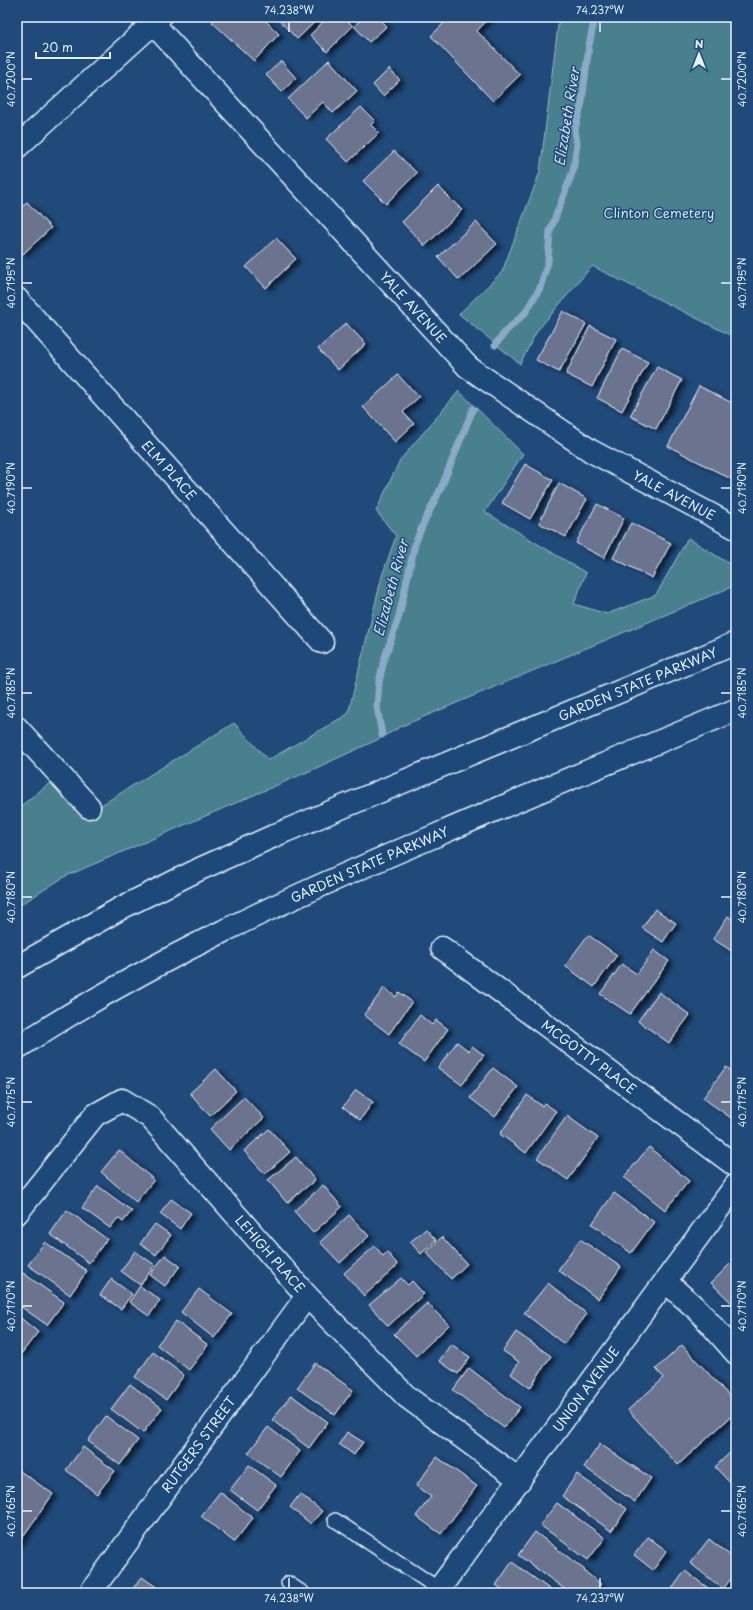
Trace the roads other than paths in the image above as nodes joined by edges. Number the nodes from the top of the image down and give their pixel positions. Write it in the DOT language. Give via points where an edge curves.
graph roads {
  1 [pos="154,19"];
  2 [pos="17,147"];
  3 [pos="17,299"];
  4 [pos="736,528"];
  5 [pos="322,642"];
  6 [pos="736,643"];
  7 [pos="736,710"];
  8 [pos="17,728"];
  9 [pos="89,807"];
  10 [pos="442,948"];
  11 [pos="17,967"];
  12 [pos="17,1048"];
  13 [pos="736,1166"];
  14 [pos="736,1185"];
  15 [pos="17,1213"];
  16 [pos="666,1282"];
  17 [pos="307,1296"];
  18 [pos="736,1353"];
  19 [pos="520,1480"];
  20 [pos="335,1520"];
  21 [pos="288,1583"];
  22 [pos="438,1591"];
  23 [pos="90,1593"];
  24 [pos="303,1593"];
  1 -- 2 [label="main road"];
  1 -- 4 [label="main road, YALE AVENUE" via="468,367 592,451"];
  3 -- 5 [label="main road, ELM PLACE"];
  6 -- 11 [label="main road, GARDEN STATE PARKWAY" via="202,868 123,907"];
  7 -- 12 [label="main road, GARDEN STATE PARKWAY" via="267,909 109,991"];
  8 -- 9 [label="main road"];
  10 -- 13 [label="main road, MCGOTTY PLACE"];
  14 -- 16 [label="main road, UNION AVENUE"];
  15 -- 17 [label="main road, LEHIGH PLACE" via="95,1115 122,1100 150,1117"];
  16 -- 18 [label="main road" via="699,1312"];
  16 -- 19 [label="main road, UNION AVENUE"];
  17 -- 19 [label="main road, LEHIGH PLACE" via="407,1397"];
  17 -- 23 [label="main road, RUTGERS STREET"];
  19 -- 22 [label="main road, UNION AVENUE"];
  20 -- 22 [label="lane"];
  21 -- 24 [label="lane"];
}
